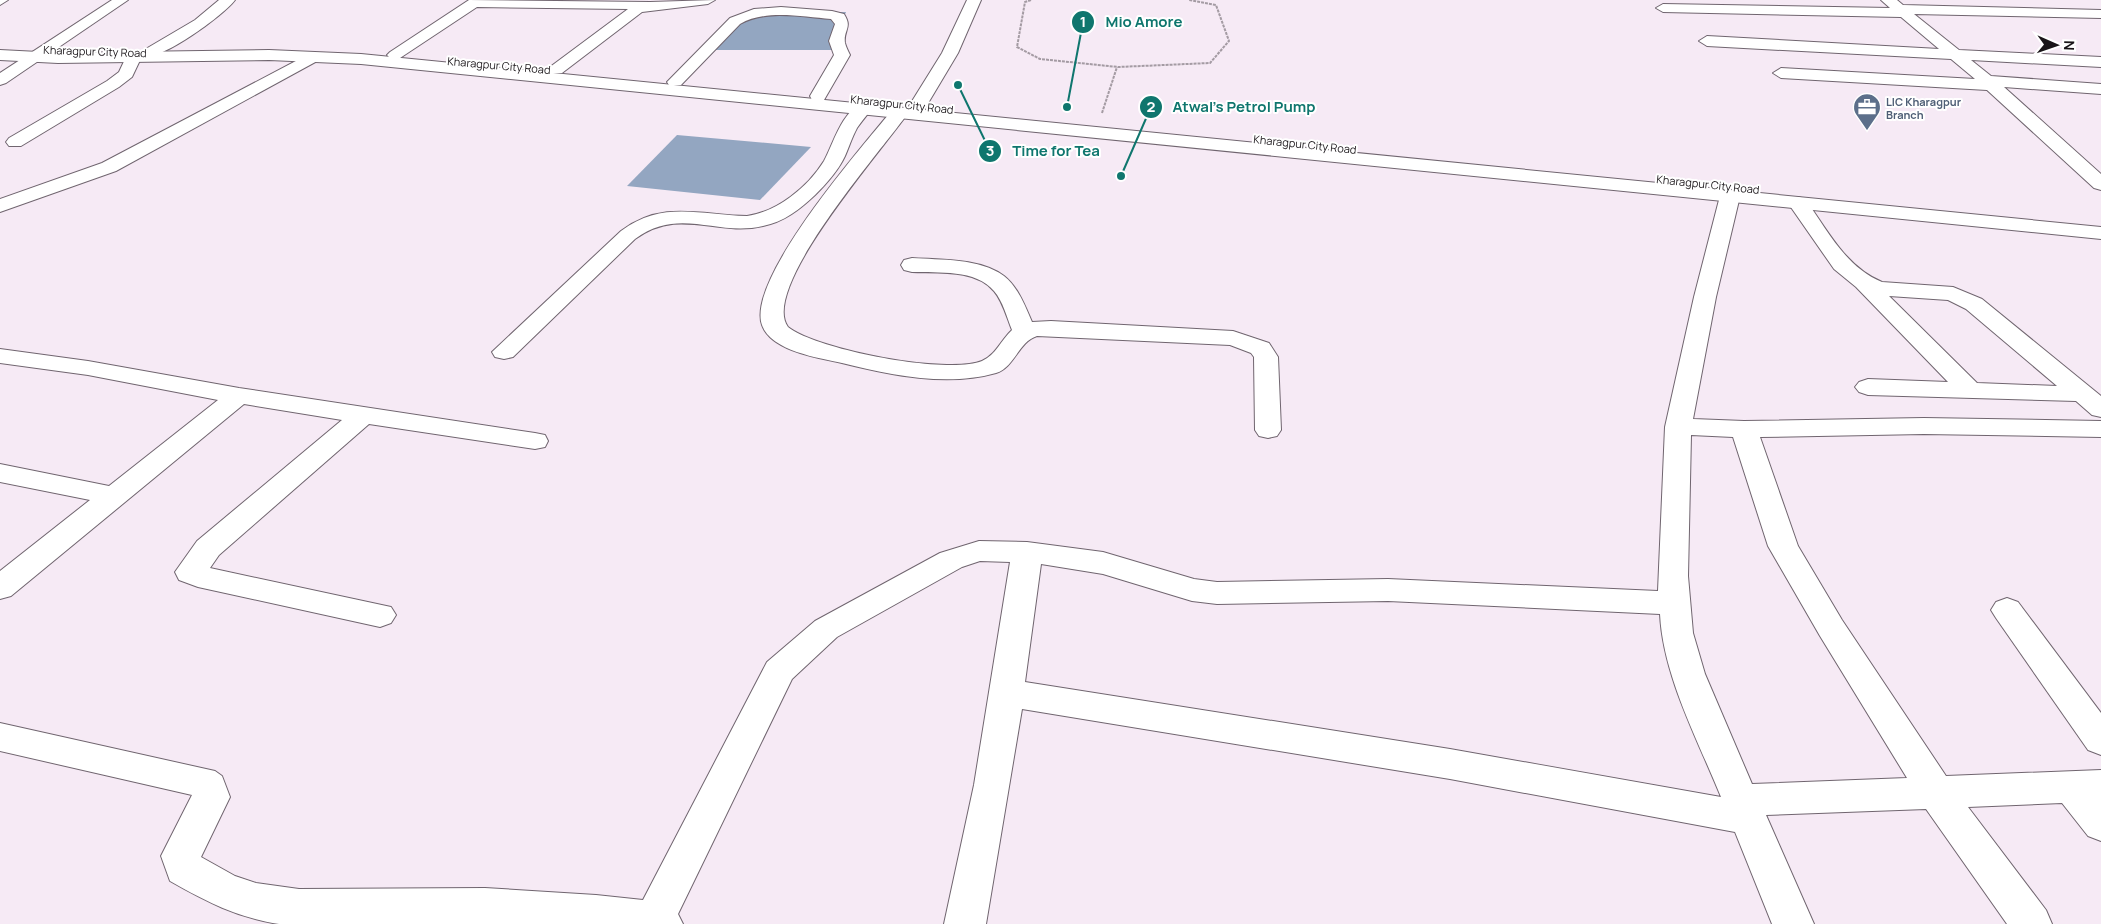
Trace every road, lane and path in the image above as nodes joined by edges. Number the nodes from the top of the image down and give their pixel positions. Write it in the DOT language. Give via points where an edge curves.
graph roads {
  1 [pos="121,0"];
  2 [pos="228,0"];
  3 [pos="708,0"];
  4 [pos="974,0"];
  5 [pos="1031,0"];
  6 [pos="1189,0"];
  7 [pos="476,2"];
  8 [pos="645,5"];
  9 [pos="1897,7"];
  10 [pos="1663,8"];
  11 [pos="2101,14"];
  12 [pos="1707,41"];
  13 [pos="0,47"];
  14 [pos="40,53"];
  15 [pos="0,55"];
  16 [pos="394,55"];
  17 [pos="141,56"];
  18 [pos="1958,56"];
  19 [pos="313,57"];
  20 [pos="2101,62"];
  21 [pos="1118,67"];
  22 [pos="556,70"];
  23 [pos="1781,73"];
  24 [pos="0,80"];
  25 [pos="674,82"];
  26 [pos="1991,83"];
  27 [pos="2101,89"];
  28 [pos="818,96"];
  29 [pos="862,110"];
  30 [pos="908,110"];
  31 [pos="1099,124"];
  32 [pos="15,142"];
  33 [pos="2101,184"];
  34 [pos="1730,196"];
  35 [pos="1798,203"];
  36 [pos="0,206"];
  37 [pos="2101,223"];
  38 [pos="2101,233"];
  39 [pos="912,265"];
  40 [pos="1866,285"];
  41 [pos="1024,332"];
  42 [pos="504,352"];
  43 [pos="0,356"];
  44 [pos="1868,387"];
  45 [pos="1970,390"];
  46 [pos="239,396"];
  47 [pos="2092,401"];
  48 [pos="362,414"];
  49 [pos="1678,427"];
  50 [pos="1744,429"];
  51 [pos="2101,429"];
  52 [pos="1268,430"];
  53 [pos="535,440"];
  54 [pos="0,473"];
  55 [pos="115,496"];
  56 [pos="1027,552"];
  57 [pos="0,588"];
  58 [pos="1675,603"];
  59 [pos="2007,610"];
  60 [pos="380,615"];
  61 [pos="1008,693"];
  62 [pos="0,737"];
  63 [pos="2101,740"];
  64 [pos="2085,786"];
  65 [pos="1935,792"];
  66 [pos="1744,809"];
  67 [pos="2101,824"];
  68 [pos="480,916"];
  69 [pos="658,922"];
  70 [pos="966,924"];
  71 [pos="1793,924"];
  72 [pos="2031,924"];
  1 -- 14 [label="street"];
  2 -- 17 [label="street" via="200,23"];
  3 -- 8 [label="street"];
  4 -- 30 [label="street" via="950,53"];
  5 -- 21 [label="path" via="1025,2 1017,47 1040,59"];
  6 -- 21 [label="path" via="1216,4 1228,41 1210,64"];
  7 -- 8 [label="street"];
  7 -- 16 [label="street"];
  8 -- 22 [label="street" via="632,11"];
  9 -- 10 [label="street"];
  9 -- 11 [label="street"];
  9 -- 18 [label="street"];
  12 -- 18 [label="street"];
  13 -- 14 [label="street, Kharagpur City Road"];
  14 -- 15 [label="street"];
  14 -- 17 [label="street"];
  14 -- 24 [label="street"];
  16 -- 17 [label="street, Kharagpur City Road" via="282,51"];
  16 -- 22 [label="street, Kharagpur City Road"];
  17 -- 19 [label="street"];
  17 -- 32 [label="street" via="113,84"];
  18 -- 20 [label="street"];
  18 -- 26 [label="street"];
  19 -- 29 [label="street" via="361,59"];
  19 -- 36 [label="street" via="125,159 80,179"];
  21 -- 31 [label="path"];
  22 -- 25 [label="street, Kharagpur City Road"];
  23 -- 26 [label="street"];
  25 -- 28 [label="street, Kharagpur City Road"];
  25 -- 28 [label="street" via="734,21 745,15 832,15 838,17 842,24 837,41 842,55"];
  26 -- 27 [label="street"];
  26 -- 33 [label="street"];
  28 -- 30 [label="street, Kharagpur City Road"];
  29 -- 30 [label="street"];
  29 -- 42 [label="street" via="847,129 825,171 782,211 745,222 672,216 642,225"];
  30 -- 31 [label="street, Kharagpur City Road"];
  30 -- 34 [label="street"];
  30 -- 41 [label="street" via="828,202 784,271 770,311 773,325 800,344 815,350 862,361 934,370 993,366 1003,359"];
  31 -- 37 [label="street, Kharagpur City Road"];
  34 -- 35 [label="street"];
  34 -- 49 [label="street"];
  35 -- 38 [label="street"];
  35 -- 40 [label="street" via="1845,268"];
  39 -- 41 [label="street" via="978,271 996,279 1003,286"];
  40 -- 45 [label="street"];
  40 -- 47 [label="street" via="1953,294 1963,298"];
  41 -- 52 [label="street" via="1050,328 1233,338 1247,342 1260,348 1266,356"];
  43 -- 46 [label="street" via="88,368"];
  44 -- 45 [label="street"];
  45 -- 47 [label="street"];
  46 -- 48 [label="street"];
  46 -- 55 [label="street"];
  48 -- 53 [label="street"];
  48 -- 60 [label="street" via="208,548 190,572"];
  49 -- 50 [label="street"];
  49 -- 58 [label="street"];
  50 -- 51 [label="street" via="1924,426"];
  50 -- 65 [label="street" via="1783,546"];
  54 -- 55 [label="street"];
  55 -- 57 [label="street"];
  56 -- 58 [label="street" via="1103,563 1192,590 1217,593 1388,590"];
  56 -- 61 [label="street"];
  56 -- 69 [label="street" via="979,551 951,560 826,629 779,671"];
  58 -- 66 [label="street" via="1677,633 1688,674"];
  59 -- 63 [label="street"];
  61 -- 66 [label="street"];
  61 -- 70 [label="street"];
  62 -- 68 [label="street" via="202,782 209,787 211,797 181,856 184,868 224,891 256,902 299,908"];
  64 -- 65 [label="street"];
  64 -- 67 [label="street"];
  65 -- 66 [label="street"];
  65 -- 72 [label="street"];
  66 -- 71 [label="street"];
  68 -- 69 [label="street" via="596,914"];
}
